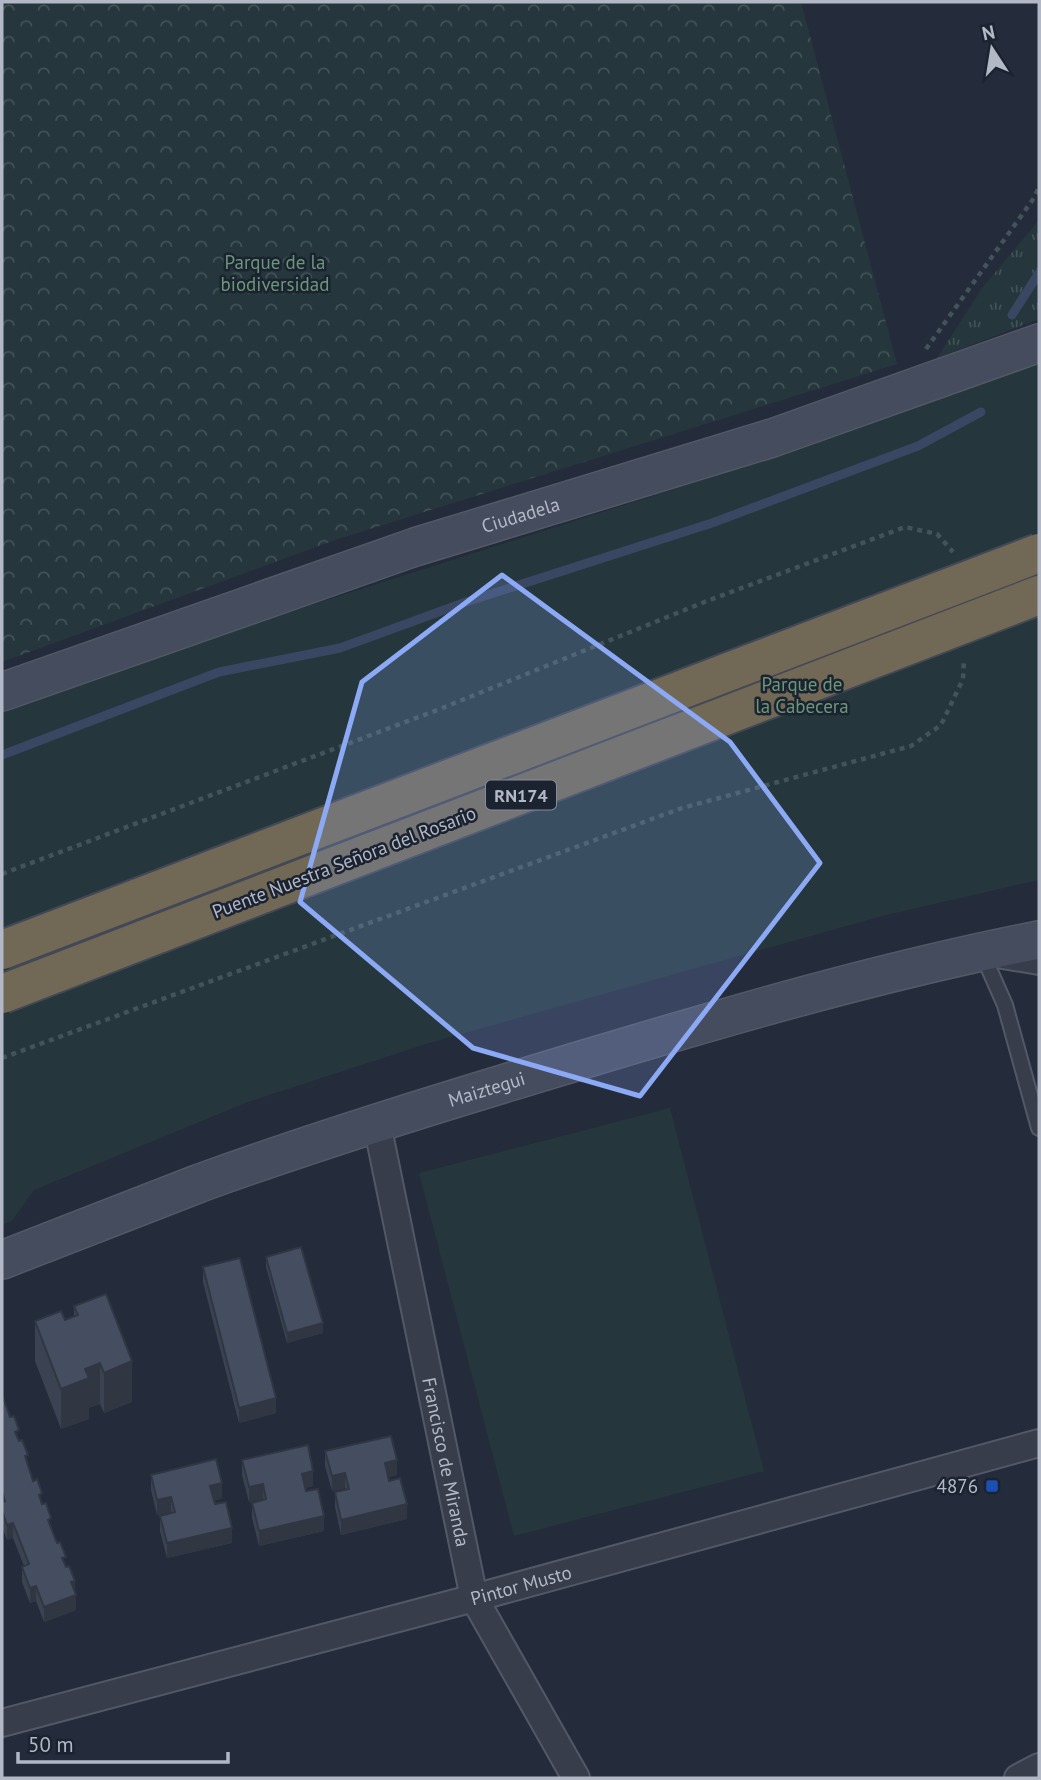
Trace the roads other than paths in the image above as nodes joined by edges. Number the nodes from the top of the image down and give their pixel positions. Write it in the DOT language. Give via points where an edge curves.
graph roads {
  1 [pos="1039,343"];
  2 [pos="1039,553"];
  3 [pos="1039,595"];
  4 [pos="2,692"];
  5 [pos="1039,940"];
  6 [pos="2,950"];
  7 [pos="982,951"];
  8 [pos="1039,961"];
  9 [pos="2,993"];
  10 [pos="377,1124"];
  11 [pos="1039,1128"];
  12 [pos="2,1260"];
  13 [pos="1039,1443"];
  14 [pos="474,1598"];
  15 [pos="2,1723"];
  16 [pos="576,1778"];
  1 -- 4 [label="main road, Ciudadela" via="772,438 415,547"];
  2 -- 6 [label="highway, RN174, bridge"];
  3 -- 9 [label="highway, Puente Nuestra Señora del Rosario / RN174, bridge"];
  5 -- 7 [label="main road, Maiztegui"];
  7 -- 8 [label="street, Maiztegui"];
  7 -- 10 [label="main road, Maiztegui" via="675,1032"];
  7 -- 11 [label="lane" via="1005,1005"];
  10 -- 12 [label="main road, Maiztegui" via="201,1183"];
  10 -- 14 [label="street, Francisco de Miranda"];
  13 -- 14 [label="street, Pintor Musto"];
  14 -- 15 [label="street, Pintor Musto"];
  14 -- 16 [label="street, Francisco de Miranda"];
}
